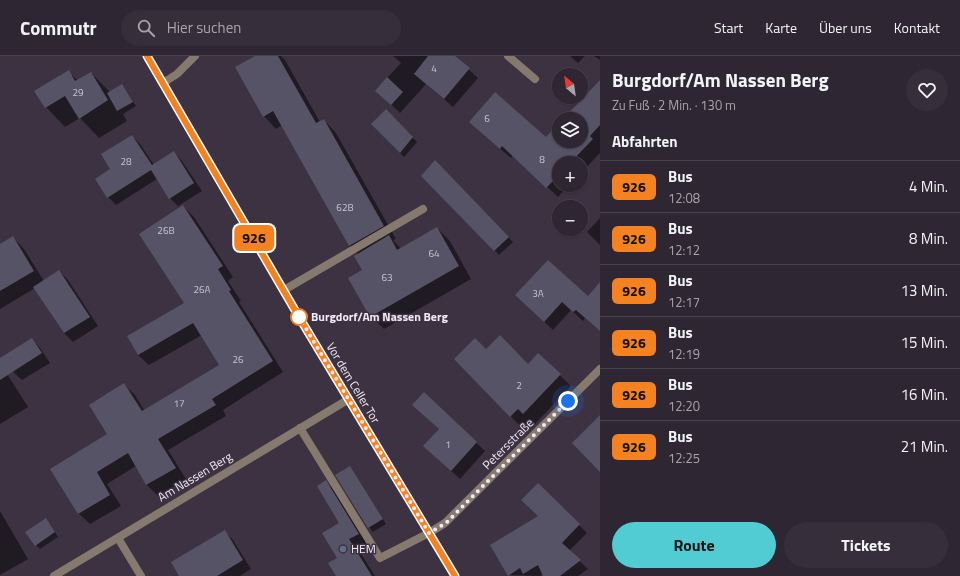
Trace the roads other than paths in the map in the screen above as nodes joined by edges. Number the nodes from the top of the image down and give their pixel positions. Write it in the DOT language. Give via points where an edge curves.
graph roads {
  1 [pos="147,56"];
  2 [pos="195,56"];
  3 [pos="508,56"];
  4 [pos="534,79"];
  5 [pos="163,83"];
  6 [pos="423,209"];
  7 [pos="284,290"];
  8 [pos="600,369"];
  9 [pos="349,399"];
  10 [pos="300,428"];
  11 [pos="429,533"];
  12 [pos="118,538"];
  13 [pos="54,576"];
  14 [pos="141,576"];
  15 [pos="455,576"];
  1 -- 5 [label="street, Vor dem Celler Tor"];
  2 -- 5 [label="street" via="177,74"];
  3 -- 4 [label="street"];
  5 -- 7 [label="street, Vor dem Celler Tor"];
  6 -- 7 [label="street"];
  7 -- 9 [label="street, Vor dem Celler Tor"];
  8 -- 11 [label="street, Petersstraße" via="446,523"];
  9 -- 10 [label="street, Am Nassen Berg"];
  9 -- 11 [label="street, Vor dem Celler Tor"];
  10 -- 11 [label="street, Petersstraße" via="380,558"];
  10 -- 12 [label="street, Am Nassen Berg"];
  11 -- 15 [label="street, Vor dem Celler Tor"];
  12 -- 13 [label="street, Am Nassen Berg"];
  12 -- 14 [label="street"];
}
